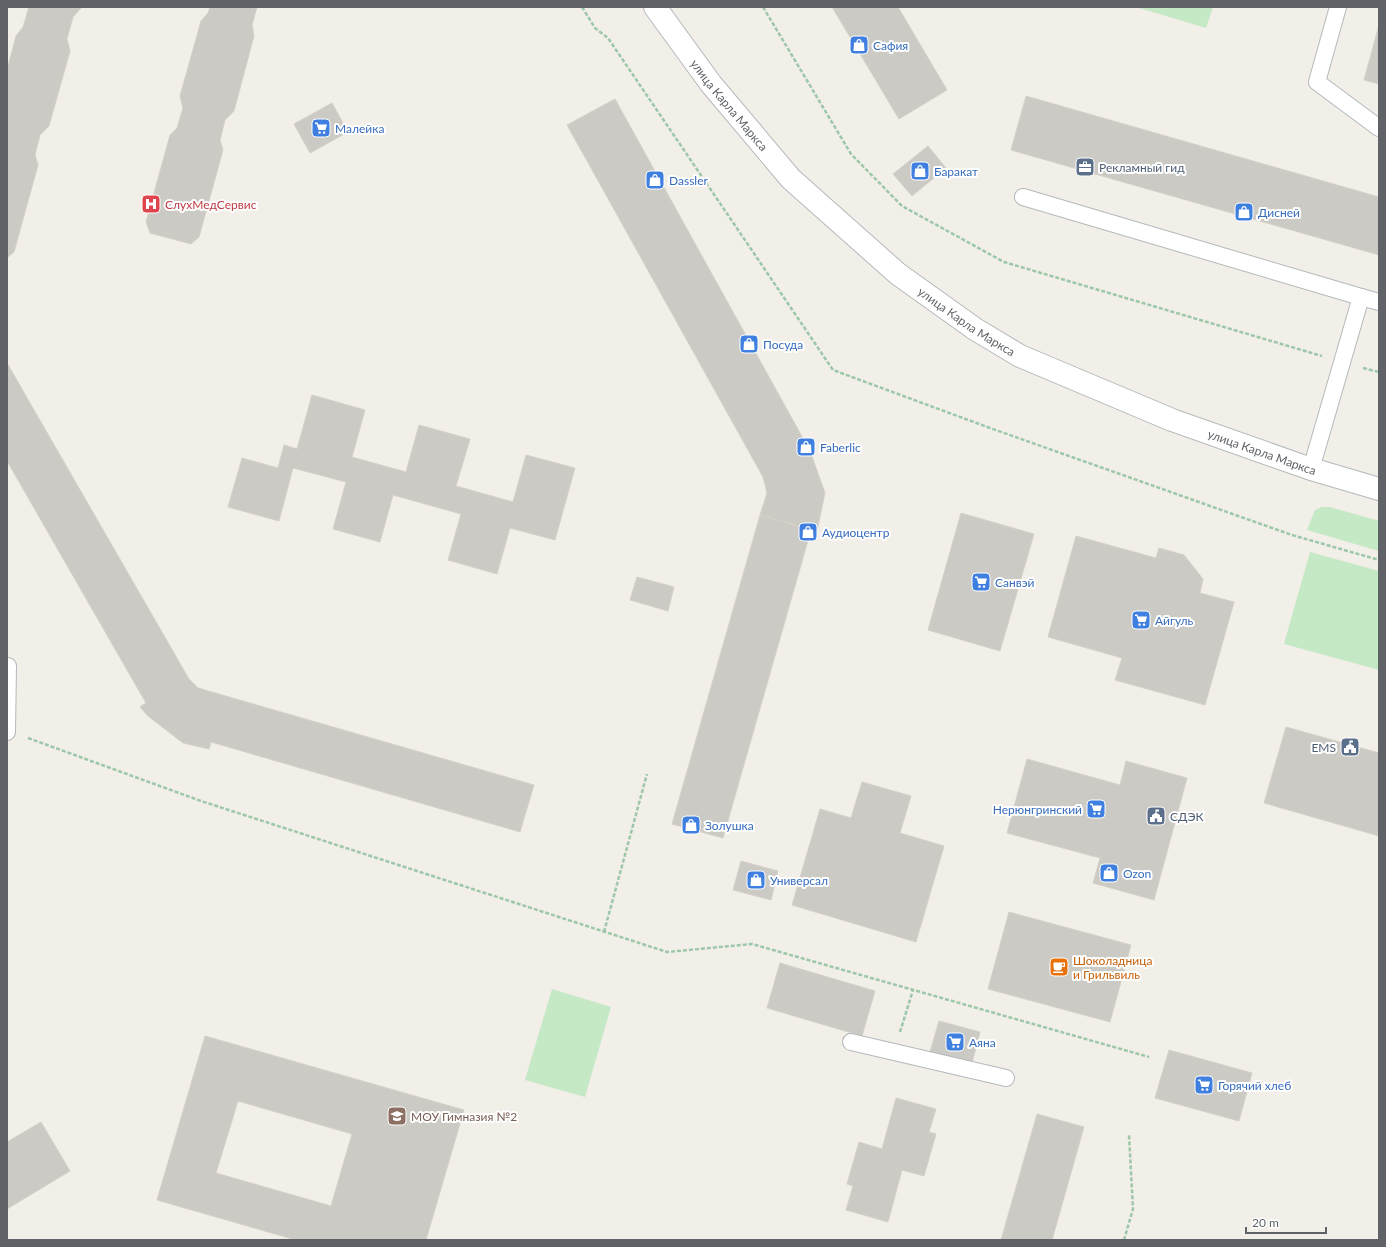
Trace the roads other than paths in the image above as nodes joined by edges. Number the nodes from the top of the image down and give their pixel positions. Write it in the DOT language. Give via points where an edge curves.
graph roads {
  1 [pos="655,7"];
  2 [pos="1338,7"];
  3 [pos="1379,128"];
  4 [pos="1023,197"];
  5 [pos="1361,297"];
  6 [pos="1379,302"];
  7 [pos="1311,470"];
  8 [pos="1379,489"];
  9 [pos="7,663"];
  10 [pos="7,732"];
  11 [pos="851,1042"];
  12 [pos="1006,1078"];
  1 -- 7 [label="street, улица Карла Маркса" via="711,84 791,179 898,274 975,330 1020,356 1165,417"];
  2 -- 3 [label="lane" via="1317,82"];
  4 -- 5 [label="lane"];
  5 -- 6 [label="lane"];
  5 -- 7 [label="lane"];
  7 -- 8 [label="street, улица Карла Маркса"];
  9 -- 10 [label="lane"];
  11 -- 12 [label="lane"];
}
